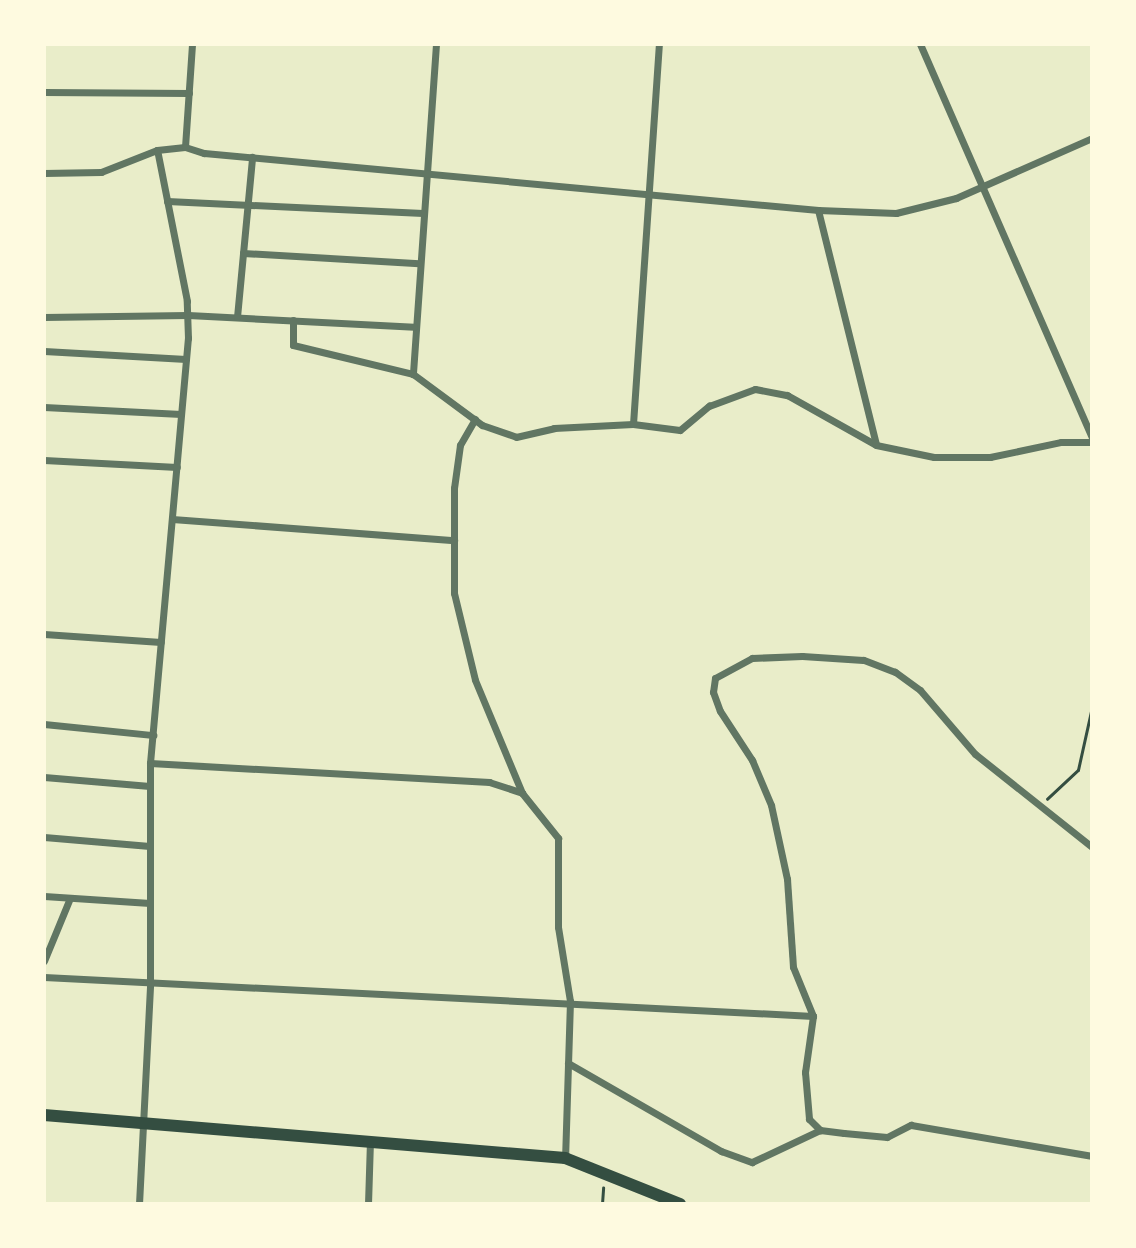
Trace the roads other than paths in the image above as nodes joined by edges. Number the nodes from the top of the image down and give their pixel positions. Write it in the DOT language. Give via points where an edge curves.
graph roads {
  1 [pos="192,44"];
  2 [pos="436,44"];
  3 [pos="659,44"];
  4 [pos="920,44"];
  5 [pos="44,92"];
  6 [pos="189,93"];
  7 [pos="1092,138"];
  8 [pos="185,147"];
  9 [pos="157,150"];
  10 [pos="252,157"];
  11 [pos="44,173"];
  12 [pos="426,173"];
  13 [pos="979,187"];
  14 [pos="648,194"];
  15 [pos="167,201"];
  16 [pos="247,205"];
  17 [pos="818,211"];
  18 [pos="423,213"];
  19 [pos="243,253"];
  20 [pos="419,263"];
  21 [pos="188,315"];
  22 [pos="44,317"];
  23 [pos="237,317"];
  24 [pos="293,320"];
  25 [pos="414,327"];
  26 [pos="44,351"];
  27 [pos="186,359"];
  28 [pos="413,374"];
  29 [pos="44,407"];
  30 [pos="181,414"];
  31 [pos="475,419"];
  32 [pos="633,424"];
  33 [pos="1092,440"];
  34 [pos="876,445"];
  35 [pos="44,460"];
  36 [pos="177,467"];
  37 [pos="172,519"];
  38 [pos="454,540"];
  39 [pos="44,634"];
  40 [pos="161,642"];
  41 [pos="44,724"];
  42 [pos="153,735"];
  43 [pos="150,763"];
  44 [pos="44,777"];
  45 [pos="150,786"];
  46 [pos="522,793"];
  47 [pos="44,837"];
  48 [pos="150,846"];
  49 [pos="1092,846"];
  50 [pos="44,896"];
  51 [pos="70,898"];
  52 [pos="150,903"];
  53 [pos="44,961"];
  54 [pos="44,977"];
  55 [pos="150,984"];
  56 [pos="570,1001"];
  57 [pos="813,1016"];
  58 [pos="568,1063"];
  59 [pos="44,1115"];
  60 [pos="143,1121"];
  61 [pos="820,1130"];
  62 [pos="370,1142"];
  63 [pos="1092,1156"];
  64 [pos="565,1158"];
  65 [pos="139,1204"];
  66 [pos="368,1204"];
  67 [pos="680,1204"];
  1 -- 6 [label="street"];
  2 -- 12 [label="street"];
  3 -- 14 [label="street"];
  4 -- 13 [label="street"];
  5 -- 6 [label="street"];
  6 -- 8 [label="street"];
  7 -- 13 [label="street"];
  8 -- 9 [label="street"];
  8 -- 10 [label="street"];
  9 -- 11 [label="street" via="101,172"];
  9 -- 15 [label="street"];
  10 -- 12 [label="street"];
  10 -- 16 [label="street"];
  12 -- 14 [label="street"];
  12 -- 18 [label="street"];
  13 -- 17 [label="street" via="896,214"];
  13 -- 33 [label="street"];
  14 -- 17 [label="street"];
  14 -- 32 [label="street"];
  15 -- 16 [label="street"];
  15 -- 21 [label="street"];
  16 -- 18 [label="street"];
  16 -- 19 [label="street"];
  17 -- 34 [label="street"];
  18 -- 20 [label="street"];
  19 -- 20 [label="street"];
  19 -- 23 [label="street"];
  20 -- 25 [label="street"];
  21 -- 22 [label="street"];
  21 -- 23 [label="street"];
  21 -- 27 [label="street"];
  23 -- 24 [label="street"];
  24 -- 25 [label="street"];
  24 -- 28 [label="street" via="293,345"];
  25 -- 28 [label="street"];
  26 -- 27 [label="street"];
  27 -- 30 [label="street"];
  28 -- 31 [label="street"];
  29 -- 30 [label="street"];
  30 -- 36 [label="street"];
  31 -- 32 [label="street" via="499,434 516,436 554,428"];
  31 -- 38 [label="street" via="460,445"];
  32 -- 34 [label="street" via="680,430 709,406 755,389 787,395"];
  33 -- 34 [label="street" via="990,457 934,457"];
  35 -- 36 [label="street"];
  36 -- 37 [label="street"];
  37 -- 38 [label="street"];
  37 -- 40 [label="street"];
  38 -- 46 [label="street" via="454,593 464,646"];
  39 -- 40 [label="street"];
  40 -- 42 [label="street"];
  41 -- 42 [label="street"];
  42 -- 43 [label="street"];
  43 -- 45 [label="street"];
  43 -- 46 [label="street" via="489,782"];
  44 -- 45 [label="street"];
  45 -- 48 [label="street"];
  46 -- 56 [label="street" via="558,838 558,927"];
  47 -- 48 [label="street"];
  48 -- 52 [label="street"];
  49 -- 57 [label="street" via="975,754 920,690 884,668 863,660 752,658 715,678 713,692 720,711 752,760 772,805 787,879 793,967"];
  50 -- 51 [label="street"];
  51 -- 52 [label="street"];
  51 -- 53 [label="street"];
  52 -- 55 [label="street"];
  54 -- 55 [label="street"];
  55 -- 56 [label="street"];
  55 -- 60 [label="street"];
  56 -- 57 [label="street"];
  56 -- 58 [label="street"];
  57 -- 61 [label="street" via="805,1072 809,1119"];
  58 -- 61 [label="street" via="721,1151 752,1162"];
  58 -- 64 [label="street"];
  59 -- 60 [label="main road"];
  60 -- 62 [label="main road"];
  60 -- 65 [label="street"];
  61 -- 63 [label="street" via="887,1137 911,1125"];
  62 -- 64 [label="main road"];
  62 -- 66 [label="street"];
  64 -- 67 [label="main road"];
}
